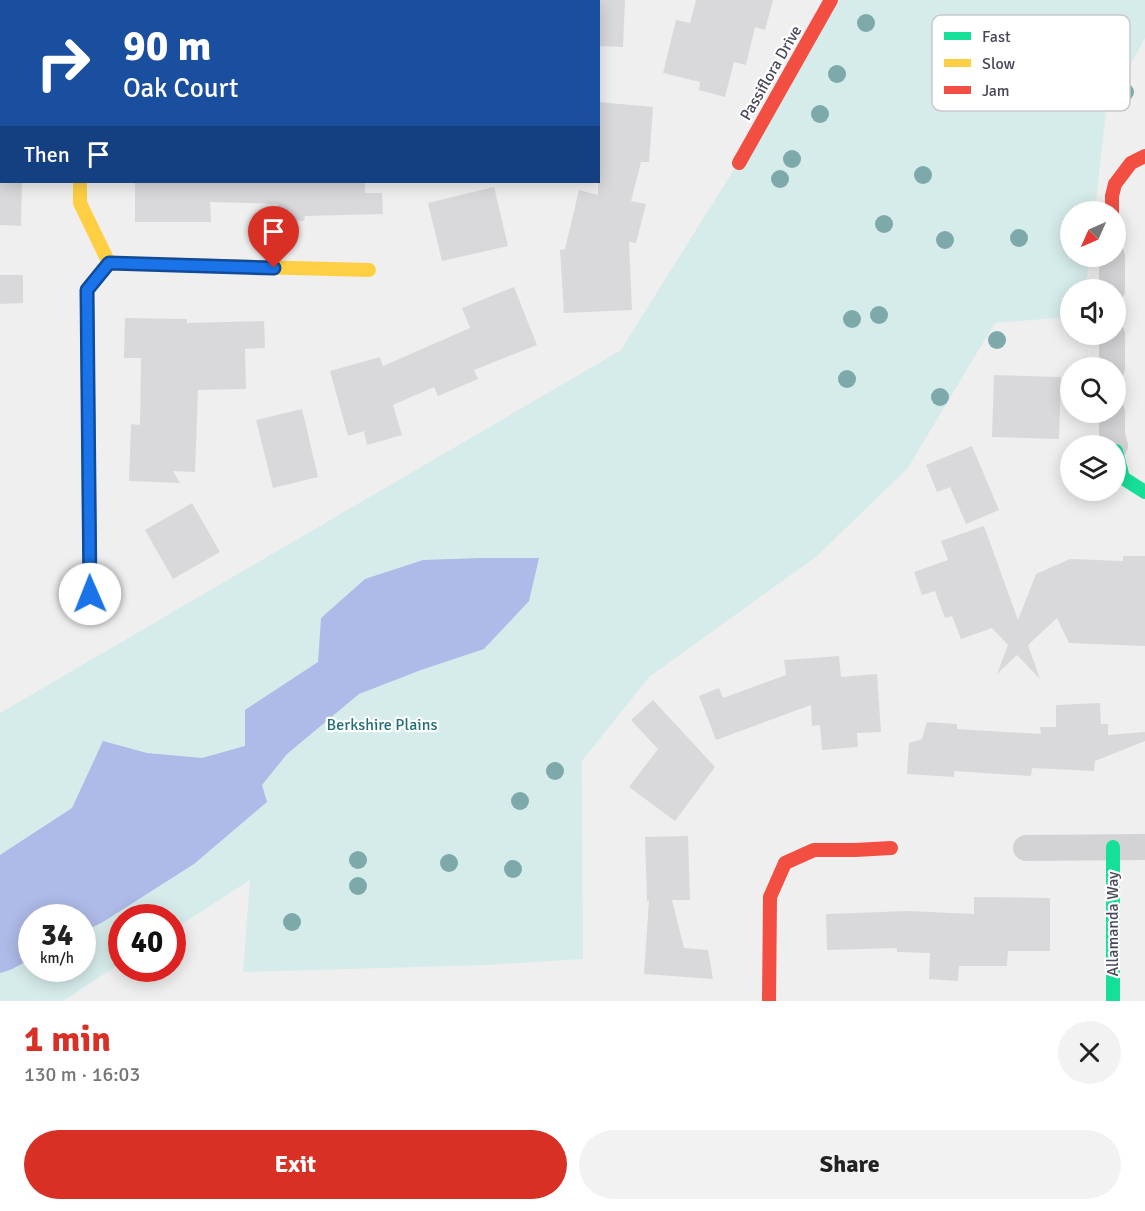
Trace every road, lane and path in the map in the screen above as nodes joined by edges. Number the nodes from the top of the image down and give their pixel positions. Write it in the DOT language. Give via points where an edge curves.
graph roads {
  1 [pos="831,0"];
  2 [pos="1145,156"];
  3 [pos="739,163"];
  4 [pos="80,183"];
  5 [pos="1112,201"];
  6 [pos="109,263"];
  7 [pos="369,270"];
  8 [pos="1126,480"];
  9 [pos="1145,492"];
  10 [pos="90,594"];
  11 [pos="1113,847"];
  12 [pos="1145,847"];
  13 [pos="891,848"];
  14 [pos="1026,848"];
  15 [pos="769,1001"];
  16 [pos="1113,1001"];
  1 -- 3 [label="street, Passiflora Drive"];
  2 -- 5 [label="street" via="1131,163 1115,184"];
  4 -- 6 [label="street" via="80,203"];
  6 -- 7 [label="street"];
  6 -- 10 [label="street" via="87,290"];
  8 -- 9 [label="street"];
  11 -- 12 [label="street, Allamanda Way"];
  11 -- 14 [label="street, Allamanda Way"];
  11 -- 16 [label="street, Allamanda Way"];
  13 -- 15 [label="street" via="814,850 785,863 770,897"];
}
